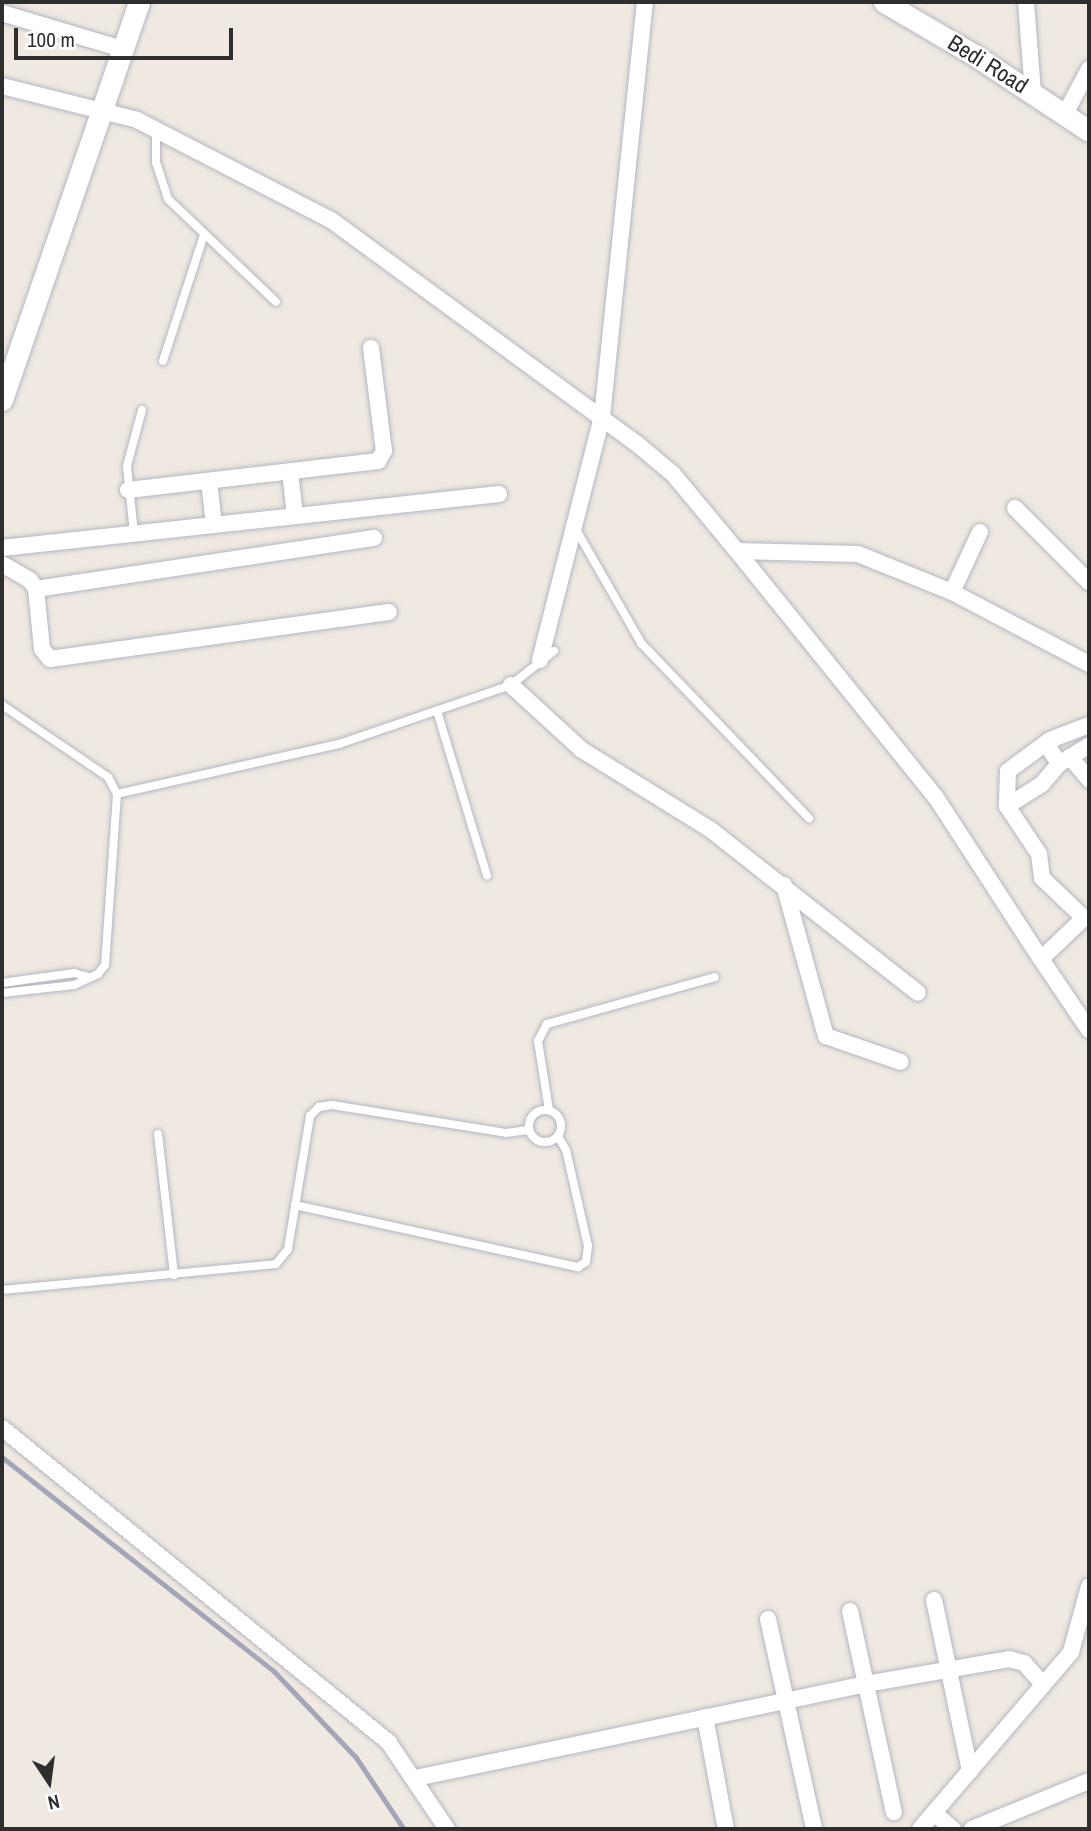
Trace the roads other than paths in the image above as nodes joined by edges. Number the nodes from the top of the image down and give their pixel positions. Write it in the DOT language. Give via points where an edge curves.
graph roads {
  1 [pos="139,2"];
  2 [pos="645,2"];
  3 [pos="884,2"];
  4 [pos="1027,2"];
  5 [pos="2,13"];
  6 [pos="122,49"];
  7 [pos="1089,69"];
  8 [pos="2,86"];
  9 [pos="1033,92"];
  10 [pos="100,111"];
  11 [pos="1065,114"];
  12 [pos="156,129"];
  13 [pos="1089,131"];
  14 [pos="204,235"];
  15 [pos="276,302"];
  16 [pos="371,348"];
  17 [pos="163,361"];
  18 [pos="3,391"];
  19 [pos="142,410"];
  20 [pos="602,417"];
  21 [pos="290,472"];
  22 [pos="209,481"];
  23 [pos="128,490"];
  24 [pos="499,494"];
  25 [pos="1015,508"];
  26 [pos="295,516"];
  27 [pos="214,525"];
  28 [pos="574,526"];
  29 [pos="980,532"];
  30 [pos="134,533"];
  31 [pos="374,538"];
  32 [pos="2,548"];
  33 [pos="737,551"];
  34 [pos="2,565"];
  35 [pos="1089,582"];
  36 [pos="36,589"];
  37 [pos="952,592"];
  38 [pos="389,612"];
  39 [pos="547,655"];
  40 [pos="1089,664"];
  41 [pos="511,685"];
  42 [pos="2,705"];
  43 [pos="437,711"];
  44 [pos="1089,726"];
  45 [pos="1046,743"];
  46 [pos="1089,744"];
  47 [pos="1064,760"];
  48 [pos="1089,780"];
  49 [pos="117,794"];
  50 [pos="1007,806"];
  51 [pos="809,818"];
  52 [pos="487,876"];
  53 [pos="784,885"];
  54 [pos="1088,918"];
  55 [pos="1041,959"];
  56 [pos="88,977"];
  57 [pos="715,977"];
  58 [pos="2,983"];
  59 [pos="918,992"];
  60 [pos="2,993"];
  61 [pos="1089,1030"];
  62 [pos="901,1062"];
  63 [pos="549,1110"];
  64 [pos="528,1130"];
  65 [pos="158,1134"];
  66 [pos="558,1136"];
  67 [pos="295,1205"];
  68 [pos="174,1275"];
  69 [pos="2,1290"];
  70 [pos="2,1428"];
  71 [pos="1089,1586"];
  72 [pos="934,1600"];
  73 [pos="850,1611"];
  74 [pos="768,1619"];
  75 [pos="1078,1627"];
  76 [pos="1089,1647"];
  77 [pos="947,1670"];
  78 [pos="866,1684"];
  79 [pos="1043,1684"];
  80 [pos="784,1702"];
  81 [pos="705,1717"];
  82 [pos="970,1771"];
  83 [pos="416,1779"];
  84 [pos="1089,1781"];
  85 [pos="894,1812"];
  86 [pos="934,1813"];
  87 [pos="447,1829"];
  88 [pos="726,1829"];
  89 [pos="814,1829"];
  90 [pos="920,1829"];
  91 [pos="953,1829"];
  92 [pos="972,1829"];
  1 -- 6 [label="main road"];
  2 -- 20 [label="street"];
  3 -- 9 [label="main road, Bedi Road"];
  4 -- 9 [label="street"];
  5 -- 6 [label="street"];
  6 -- 10 [label="main road"];
  7 -- 11 [label="street"];
  8 -- 10 [label="street"];
  9 -- 11 [label="main road, Bedi Road"];
  10 -- 12 [label="street"];
  10 -- 18 [label="main road"];
  11 -- 13 [label="main road, Bedi Road"];
  12 -- 14 [label="lane" via="159,181 168,199"];
  12 -- 20 [label="street" via="331,220"];
  14 -- 15 [label="lane"];
  14 -- 17 [label="lane"];
  16 -- 21 [label="street" via="384,451 378,461"];
  19 -- 23 [label="lane" via="127,466"];
  20 -- 28 [label="street"];
  20 -- 33 [label="street" via="673,474"];
  21 -- 22 [label="street"];
  21 -- 26 [label="street"];
  22 -- 23 [label="street"];
  22 -- 27 [label="street"];
  23 -- 30 [label="lane"];
  24 -- 26 [label="street"];
  25 -- 35 [label="street"];
  26 -- 27 [label="street"];
  27 -- 30 [label="street"];
  28 -- 39 [label="street"];
  28 -- 51 [label="lane" via="641,643"];
  29 -- 37 [label="street"];
  30 -- 32 [label="street"];
  31 -- 36 [label="street"];
  33 -- 37 [label="street" via="858,554"];
  33 -- 55 [label="street" via="935,796"];
  34 -- 36 [label="street" via="30,580"];
  36 -- 38 [label="street" via="42,649 50,659"];
  37 -- 40 [label="street"];
  39 -- 41 [label="lane"];
  41 -- 43 [label="lane"];
  41 -- 53 [label="street" via="582,750 711,830"];
  42 -- 49 [label="lane" via="108,778"];
  43 -- 49 [label="lane" via="339,744"];
  43 -- 52 [label="lane"];
  44 -- 45 [label="street"];
  45 -- 47 [label="street"];
  45 -- 50 [label="street" via="1008,771"];
  46 -- 47 [label="street"];
  47 -- 48 [label="street"];
  47 -- 50 [label="street" via="1042,784"];
  49 -- 56 [label="lane" via="108,957 98,974"];
  50 -- 54 [label="street" via="1039,854 1042,878"];
  53 -- 59 [label="street"];
  53 -- 62 [label="street" via="826,1036"];
  54 -- 55 [label="street"];
  55 -- 61 [label="street"];
  56 -- 58 [label="lane" via="74,973"];
  56 -- 60 [label="lane" via="74,985"];
  57 -- 63 [label="lane" via="547,1024 538,1041"];
  63 -- 64 [label="lane" via="533,1114"];
  63 -- 66 [label="lane" via="560,1121"];
  64 -- 66 [label="lane" via="539,1141"];
  64 -- 67 [label="lane" via="506,1133 332,1105 319,1107 310,1116"];
  65 -- 68 [label="lane"];
  66 -- 67 [label="lane" via="566,1150 588,1246 586,1262 578,1267"];
  67 -- 68 [label="lane" via="288,1249 276,1264"];
  68 -- 69 [label="lane"];
  70 -- 83 [label="street" via="389,1744"];
  71 -- 75 [label="street"];
  72 -- 77 [label="street"];
  73 -- 78 [label="street"];
  74 -- 80 [label="street"];
  75 -- 76 [label="street"];
  75 -- 79 [label="street" via="1071,1652"];
  77 -- 78 [label="street"];
  77 -- 79 [label="street" via="1017,1660"];
  77 -- 82 [label="street"];
  78 -- 80 [label="street"];
  78 -- 85 [label="street"];
  79 -- 82 [label="street"];
  80 -- 81 [label="street"];
  80 -- 89 [label="street"];
  81 -- 83 [label="street"];
  81 -- 88 [label="street"];
  82 -- 86 [label="street"];
  83 -- 87 [label="street"];
  84 -- 92 [label="street"];
  86 -- 90 [label="street"];
  86 -- 91 [label="street"];
}
